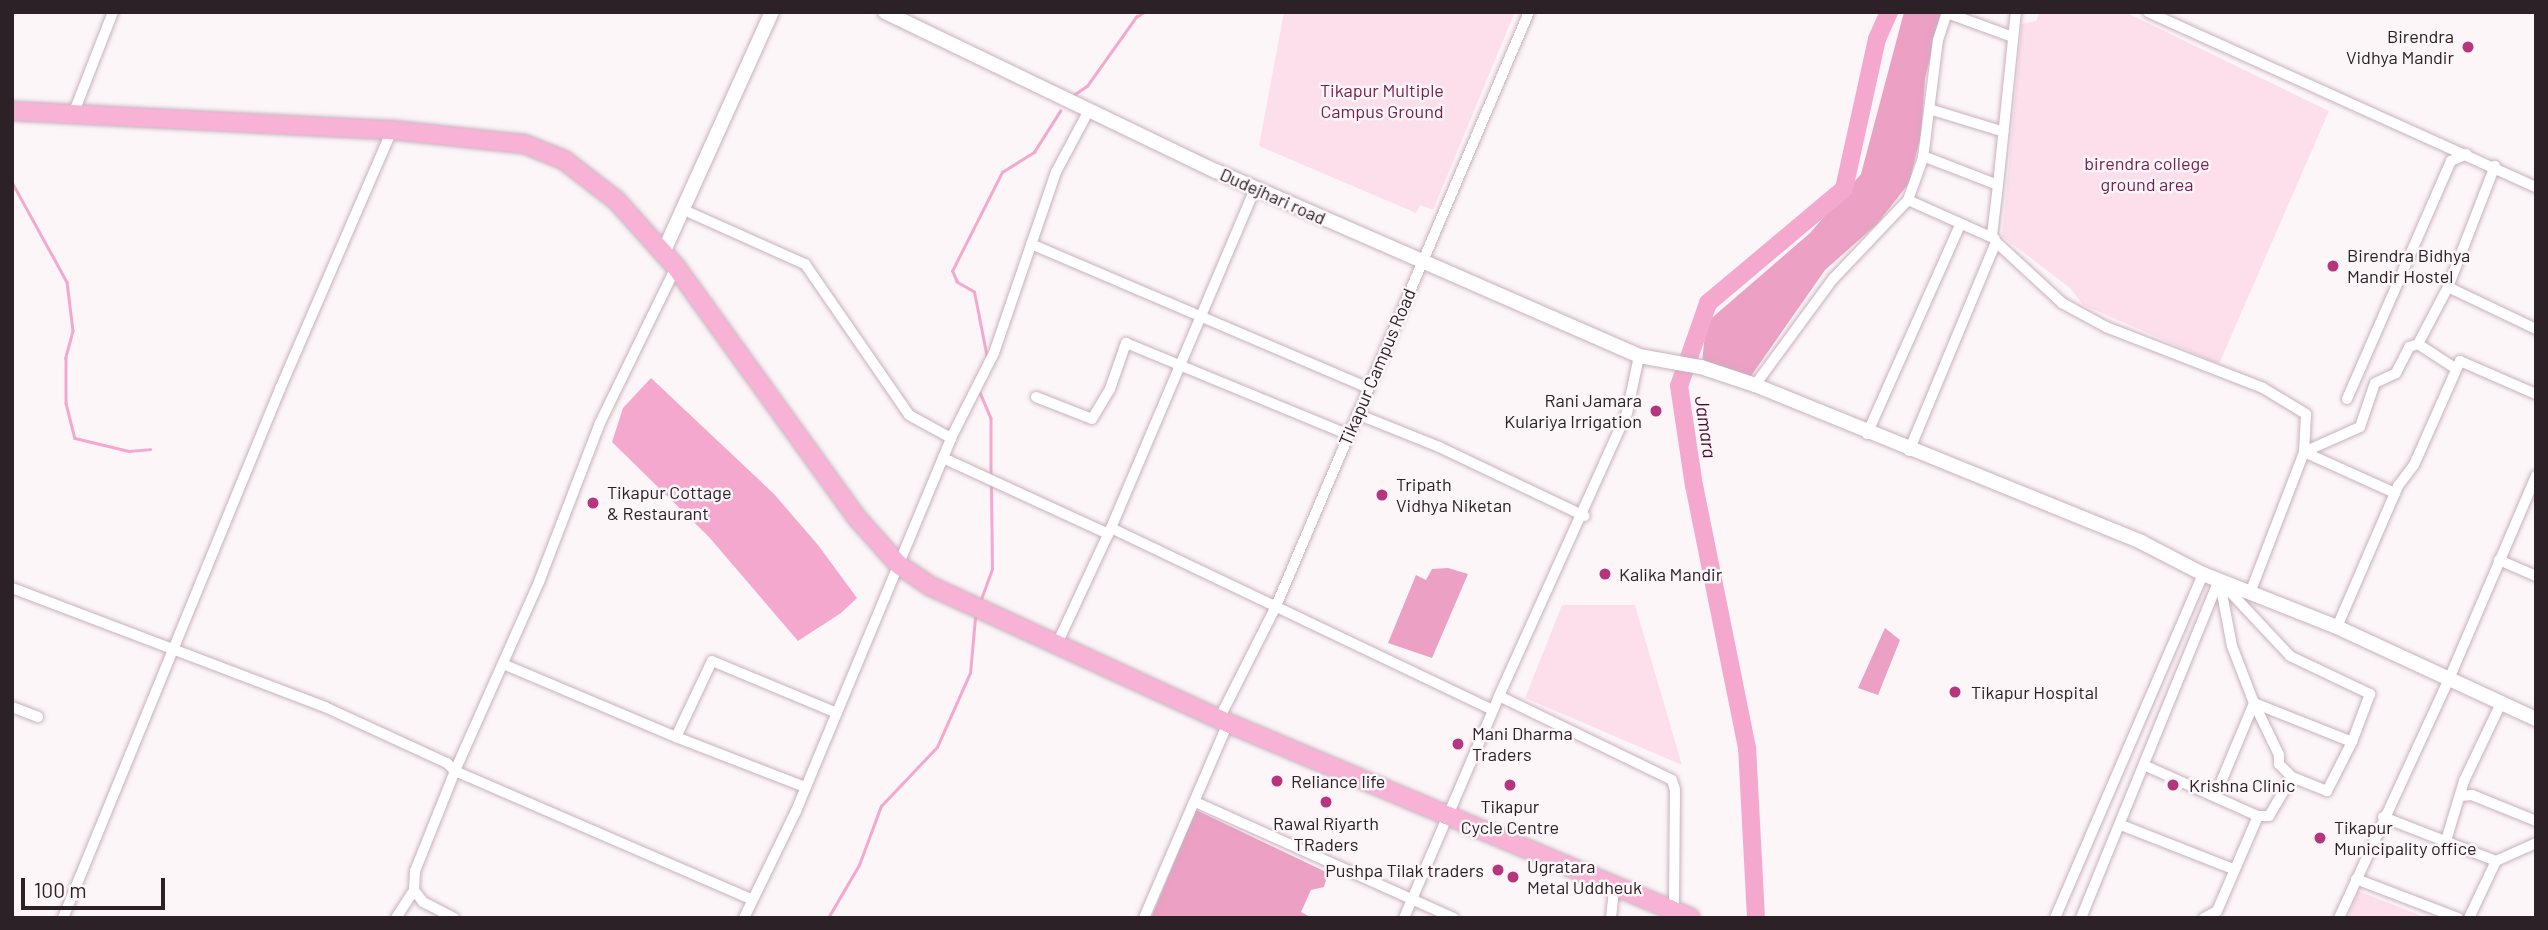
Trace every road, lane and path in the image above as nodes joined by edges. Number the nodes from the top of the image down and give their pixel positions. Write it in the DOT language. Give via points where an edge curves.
graph roads {
  1 [pos="113,12"];
  2 [pos="772,12"];
  3 [pos="885,12"];
  4 [pos="1529,12"];
  5 [pos="2016,12"];
  6 [pos="2148,12"];
  7 [pos="1947,13"];
  8 [pos="2013,37"];
  9 [pos="1929,109"];
  10 [pos="12,111"];
  11 [pos="74,112"];
  12 [pos="1088,112"];
  13 [pos="392,130"];
  14 [pos="2004,132"];
  15 [pos="2468,154"];
  16 [pos="1923,156"];
  17 [pos="2495,166"];
  18 [pos="1998,185"];
  19 [pos="2536,187"];
  20 [pos="1255,189"];
  21 [pos="1908,200"];
  22 [pos="684,210"];
  23 [pos="1960,225"];
  24 [pos="1994,238"];
  25 [pos="1031,244"];
  26 [pos="663,253"];
  27 [pos="1422,261"];
  28 [pos="676,267"];
  29 [pos="2448,287"];
  30 [pos="1199,318"];
  31 [pos="2536,329"];
  32 [pos="2418,344"];
  33 [pos="1639,356"];
  34 [pos="1180,366"];
  35 [pos="2455,368"];
  36 [pos="1755,385"];
  37 [pos="1368,388"];
  38 [pos="2536,394"];
  39 [pos="1036,397"];
  40 [pos="2347,399"];
  41 [pos="1357,414"];
  42 [pos="1867,434"];
  43 [pos="1349,435"];
  44 [pos="951,438"];
  45 [pos="1909,451"];
  46 [pos="2304,452"];
  47 [pos="943,458"];
  48 [pos="2536,477"];
  49 [pos="2395,493"];
  50 [pos="1584,516"];
  51 [pos="1109,531"];
  52 [pos="2500,560"];
  53 [pos="899,565"];
  54 [pos="2203,574"];
  55 [pos="2536,576"];
  56 [pos="2219,580"];
  57 [pos="16,589"];
  58 [pos="2250,593"];
  59 [pos="12,602"];
  60 [pos="1276,606"];
  61 [pos="2337,627"];
  62 [pos="1056,646"];
  63 [pos="172,649"];
  64 [pos="503,663"];
  65 [pos="2449,679"];
  66 [pos="1499,695"];
  67 [pos="2254,703"];
  68 [pos="2501,703"];
  69 [pos="12,708"];
  70 [pos="1493,710"];
  71 [pos="837,713"];
  72 [pos="38,717"];
  73 [pos="2536,719"];
  74 [pos="1223,721"];
  75 [pos="676,737"];
  76 [pos="2351,742"];
  77 [pos="2146,766"];
  78 [pos="455,771"];
  79 [pos="2292,778"];
  80 [pos="805,787"];
  81 [pos="2216,794"];
  82 [pos="2460,796"];
  83 [pos="1200,804"];
  84 [pos="1448,814"];
  85 [pos="2258,816"];
  86 [pos="2383,817"];
  87 [pos="2536,821"];
  88 [pos="2121,825"];
  89 [pos="2536,843"];
  90 [pos="2445,844"];
  91 [pos="2496,861"];
  92 [pos="2233,869"];
  93 [pos="2356,879"];
  94 [pos="1614,888"];
  95 [pos="414,890"];
  96 [pos="1412,898"];
  97 [pos="751,899"];
  98 [pos="1674,909"];
  99 [pos="63,918"];
  100 [pos="397,918"];
  101 [pos="454,918"];
  102 [pos="744,918"];
  103 [pos="1144,918"];
  104 [pos="1404,918"];
  105 [pos="1454,918"];
  106 [pos="1611,918"];
  107 [pos="1691,918"];
  108 [pos="2055,918"];
  109 [pos="2081,918"];
  110 [pos="2204,918"];
  111 [pos="2339,918"];
  112 [pos="2458,918"];
  113 [pos="2469,918"];
  1 -- 11 [label="street"];
  2 -- 22 [label="street"];
  3 -- 12 [label="street, Dudejhari road"];
  4 -- 27 [label="street, Tikapur Campus Road"];
  5 -- 8 [label="street"];
  6 -- 15 [label="street"];
  7 -- 8 [label="street"];
  7 -- 9 [label="street" via="1938,40"];
  8 -- 14 [label="street"];
  9 -- 14 [label="street"];
  9 -- 16 [label="street"];
  10 -- 11 [label="main road"];
  11 -- 13 [label="main road"];
  12 -- 20 [label="street, Dudejhari road"];
  12 -- 25 [label="street" via="1056,172"];
  13 -- 26 [label="main road" via="524,144 564,160 616,200"];
  13 -- 63 [label="street"];
  14 -- 18 [label="street"];
  15 -- 17 [label="street"];
  15 -- 40 [label="street" via="2451,162"];
  16 -- 18 [label="street"];
  16 -- 21 [label="street"];
  17 -- 19 [label="street"];
  17 -- 29 [label="street"];
  18 -- 24 [label="street"];
  20 -- 27 [label="street, Dudejhari road"];
  20 -- 30 [label="street"];
  21 -- 23 [label="street"];
  21 -- 36 [label="street" via="1833,279"];
  22 -- 26 [label="street"];
  22 -- 44 [label="street" via="805,264 909,415"];
  23 -- 24 [label="street"];
  23 -- 42 [label="street"];
  24 -- 45 [label="street"];
  24 -- 46 [label="street" via="2062,303 2106,327 2263,388 2306,414"];
  25 -- 30 [label="street"];
  25 -- 44 [label="street" via="995,353"];
  26 -- 28 [label="main road"];
  27 -- 33 [label="street, Dudejhari road"];
  27 -- 37 [label="street, Tikapur Campus Road"];
  28 -- 53 [label="main road" via="850,508"];
  28 -- 64 [label="street" via="600,424"];
  29 -- 31 [label="street"];
  29 -- 32 [label="street"];
  30 -- 34 [label="street"];
  30 -- 37 [label="street"];
  32 -- 35 [label="street"];
  32 -- 46 [label="street" via="2405,351 2396,373 2375,383 2360,428"];
  33 -- 36 [label="street, Dudejhari road" via="1701,367"];
  33 -- 50 [label="street" via="1627,413"];
  34 -- 39 [label="street" via="1126,343 1110,389 1092,419"];
  34 -- 43 [label="street"];
  34 -- 51 [label="street"];
  35 -- 38 [label="street" via="2460,361"];
  35 -- 49 [label="street" via="2414,465"];
  36 -- 42 [label="street, Dudejhari road"];
  37 -- 41 [label="street, Tikapur Campus Road"];
  41 -- 43 [label="street, Tikapur Campus Road"];
  41 -- 50 [label="street" via="1439,447"];
  42 -- 45 [label="street, Dudejhari road"];
  43 -- 60 [label="street, Tikapur Campus Road"];
  44 -- 47 [label="street"];
  45 -- 54 [label="street, Dudejhari road" via="2141,542"];
  46 -- 49 [label="street"];
  46 -- 58 [label="street"];
  47 -- 51 [label="street"];
  47 -- 53 [label="street"];
  48 -- 52 [label="street"];
  49 -- 61 [label="street"];
  50 -- 66 [label="street"];
  51 -- 60 [label="street"];
  51 -- 62 [label="street"];
  52 -- 55 [label="street"];
  52 -- 65 [label="street"];
  53 -- 62 [label="main road" via="971,608"];
  53 -- 71 [label="street"];
  54 -- 56 [label="street, Dudejhari road"];
  54 -- 108 [label="street"];
  56 -- 58 [label="street, Dudejhari road"];
  56 -- 67 [label="street" via="2232,646"];
  56 -- 76 [label="street" via="2290,656 2370,694"];
  56 -- 77 [label="street"];
  57 -- 59 [label="street"];
  57 -- 63 [label="street"];
  58 -- 61 [label="street, Dudejhari road"];
  60 -- 70 [label="street"];
  60 -- 74 [label="street, Tikapur Campus Road"];
  61 -- 65 [label="street, Dudejhari road"];
  62 -- 74 [label="main road"];
  63 -- 78 [label="street" via="325,707 436,757"];
  63 -- 99 [label="street"];
  64 -- 75 [label="street"];
  64 -- 78 [label="street"];
  65 -- 68 [label="street, Dudejhari road"];
  65 -- 86 [label="street"];
  66 -- 70 [label="street"];
  66 -- 98 [label="street" via="1672,780"];
  67 -- 76 [label="street"];
  67 -- 79 [label="street" via="2280,755 2279,764"];
  67 -- 81 [label="street"];
  68 -- 73 [label="street, Dudejhari road"];
  68 -- 82 [label="street"];
  69 -- 72 [label="street"];
  70 -- 84 [label="street"];
  71 -- 75 [label="street" via="712,661"];
  71 -- 80 [label="street"];
  74 -- 84 [label="main road"];
  74 -- 103 [label="street, Tikapur Campus Road"];
  75 -- 80 [label="street"];
  76 -- 79 [label="street" via="2326,791"];
  77 -- 81 [label="street"];
  77 -- 88 [label="street"];
  78 -- 95 [label="street" via="415,871"];
  78 -- 97 [label="street"];
  79 -- 85 [label="street" via="2269,816"];
  80 -- 97 [label="street"];
  81 -- 85 [label="street"];
  82 -- 87 [label="street" via="2472,795"];
  82 -- 90 [label="street"];
  83 -- 96 [label="street"];
  84 -- 94 [label="main road"];
  84 -- 96 [label="street"];
  85 -- 92 [label="street"];
  86 -- 90 [label="street"];
  86 -- 93 [label="street"];
  88 -- 92 [label="street"];
  88 -- 109 [label="street"];
  89 -- 91 [label="street"];
  90 -- 91 [label="street"];
  91 -- 113 [label="street"];
  92 -- 110 [label="street" via="2217,911"];
  93 -- 111 [label="street"];
  93 -- 112 [label="street"];
  94 -- 98 [label="main road"];
  94 -- 106 [label="street"];
  95 -- 100 [label="street"];
  95 -- 101 [label="street" via="424,902"];
  96 -- 104 [label="street"];
  96 -- 105 [label="street"];
  97 -- 102 [label="street"];
  98 -- 107 [label="main road"];
}
